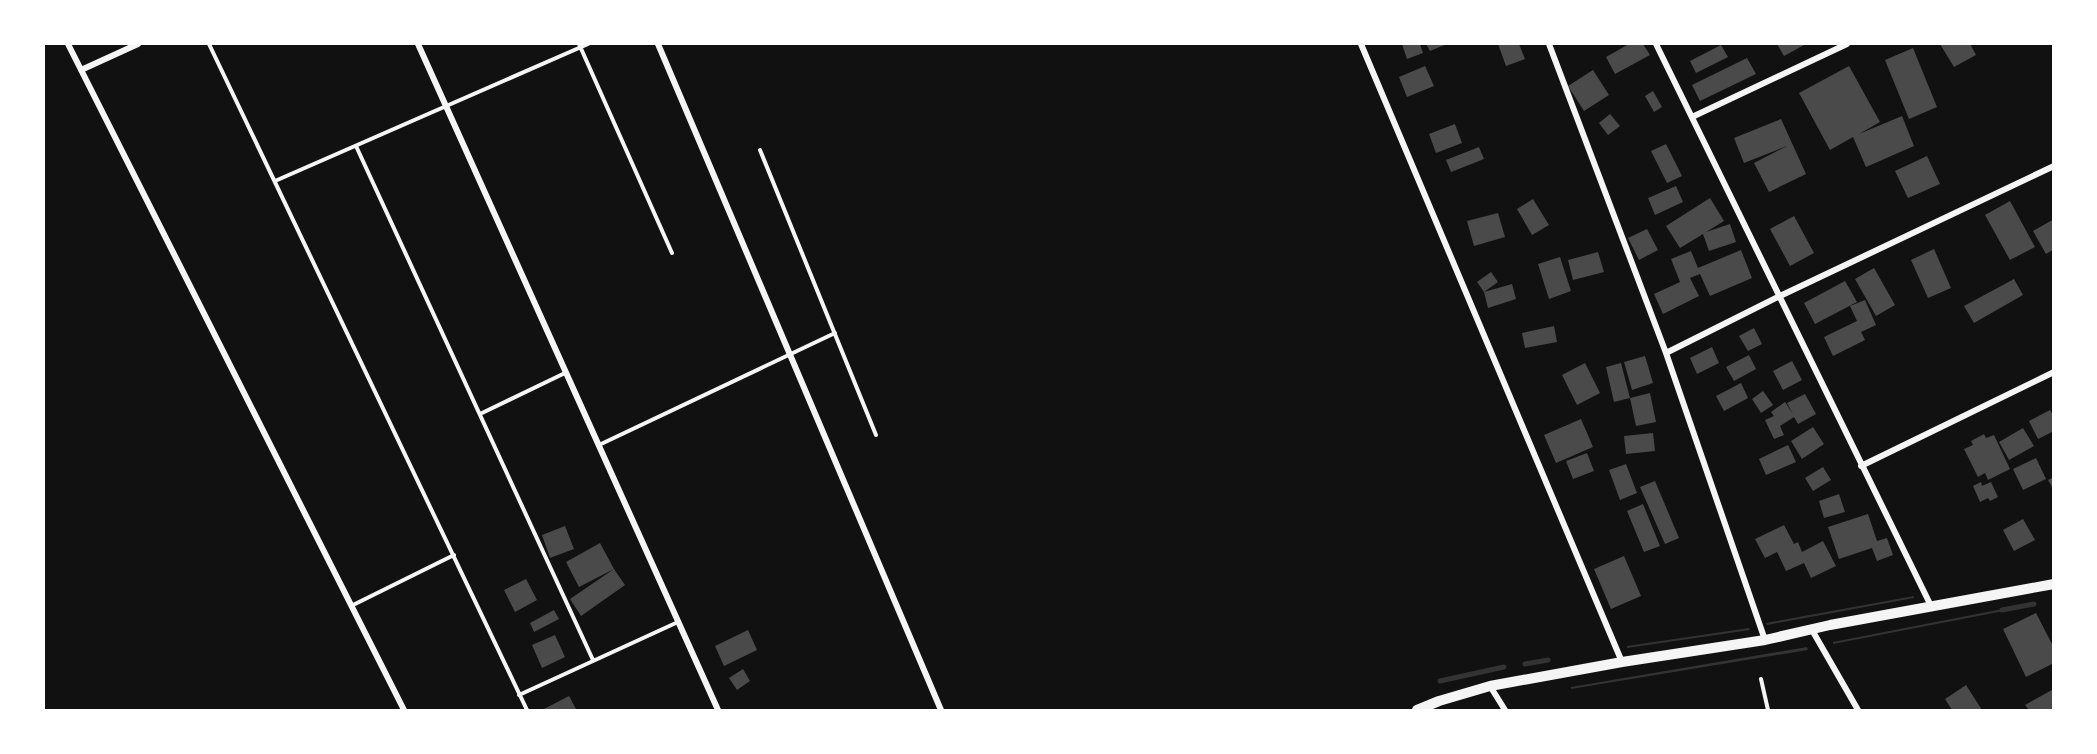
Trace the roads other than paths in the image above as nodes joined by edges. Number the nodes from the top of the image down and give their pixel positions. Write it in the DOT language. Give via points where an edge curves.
graph roads {
  1 [pos="68,44"];
  2 [pos="138,44"];
  3 [pos="209,44"];
  4 [pos="418,44"];
  5 [pos="588,44"];
  6 [pos="658,44"];
  7 [pos="1361,44"];
  8 [pos="1549,44"];
  9 [pos="1656,44"];
  10 [pos="1847,44"];
  11 [pos="579,45"];
  12 [pos="81,70"];
  13 [pos="446,106"];
  14 [pos="1692,117"];
  15 [pos="356,146"];
  16 [pos="760,150"];
  17 [pos="2054,166"];
  18 [pos="275,181"];
  19 [pos="672,254"];
  20 [pos="1779,296"];
  21 [pos="835,333"];
  22 [pos="1666,353"];
  23 [pos="790,354"];
  24 [pos="2054,372"];
  25 [pos="566,373"];
  26 [pos="480,414"];
  27 [pos="876,435"];
  28 [pos="598,445"];
  29 [pos="1862,466"];
  30 [pos="454,555"];
  31 [pos="2054,584"];
  32 [pos="351,606"];
  33 [pos="1932,608"];
  34 [pos="678,622"];
  35 [pos="1812,630"];
  36 [pos="1765,640"];
  37 [pos="593,660"];
  38 [pos="1623,662"];
  39 [pos="1761,679"];
  40 [pos="1490,686"];
  41 [pos="519,694"];
  42 [pos="404,711"];
  43 [pos="527,711"];
  44 [pos="718,711"];
  45 [pos="941,711"];
  46 [pos="1417,711"];
  47 [pos="1505,711"];
  48 [pos="1768,711"];
  49 [pos="1858,711"];
  1 -- 12 [label="street"];
  2 -- 12 [label="street"];
  3 -- 18 [label="lane"];
  4 -- 13 [label="street"];
  5 -- 11 [label="lane"];
  6 -- 23 [label="street"];
  7 -- 38 [label="street"];
  8 -- 22 [label="street"];
  9 -- 14 [label="street"];
  10 -- 14 [label="street"];
  11 -- 13 [label="lane"];
  11 -- 19 [label="lane"];
  12 -- 32 [label="street"];
  13 -- 15 [label="lane"];
  13 -- 25 [label="street"];
  14 -- 20 [label="street"];
  15 -- 18 [label="lane"];
  15 -- 26 [label="lane"];
  16 -- 21 [label="lane"];
  17 -- 20 [label="street"];
  18 -- 30 [label="lane"];
  20 -- 22 [label="street"];
  20 -- 29 [label="street"];
  21 -- 23 [label="lane"];
  21 -- 27 [label="lane"];
  22 -- 36 [label="street"];
  23 -- 28 [label="lane"];
  23 -- 45 [label="street"];
  24 -- 29 [label="street"];
  25 -- 26 [label="lane"];
  25 -- 28 [label="street"];
  26 -- 37 [label="lane"];
  28 -- 34 [label="street"];
  29 -- 33 [label="street"];
  30 -- 32 [label="lane"];
  30 -- 41 [label="lane"];
  31 -- 33 [label="main road"];
  32 -- 42 [label="street"];
  33 -- 35 [label="main road"];
  34 -- 37 [label="lane"];
  34 -- 44 [label="street"];
  35 -- 36 [label="main road"];
  35 -- 49 [label="street"];
  36 -- 38 [label="main road"];
  37 -- 41 [label="lane"];
  38 -- 40 [label="main road"];
  39 -- 48 [label="lane"];
  40 -- 46 [label="main road"];
  40 -- 47 [label="street"];
  41 -- 43 [label="lane"];
}
